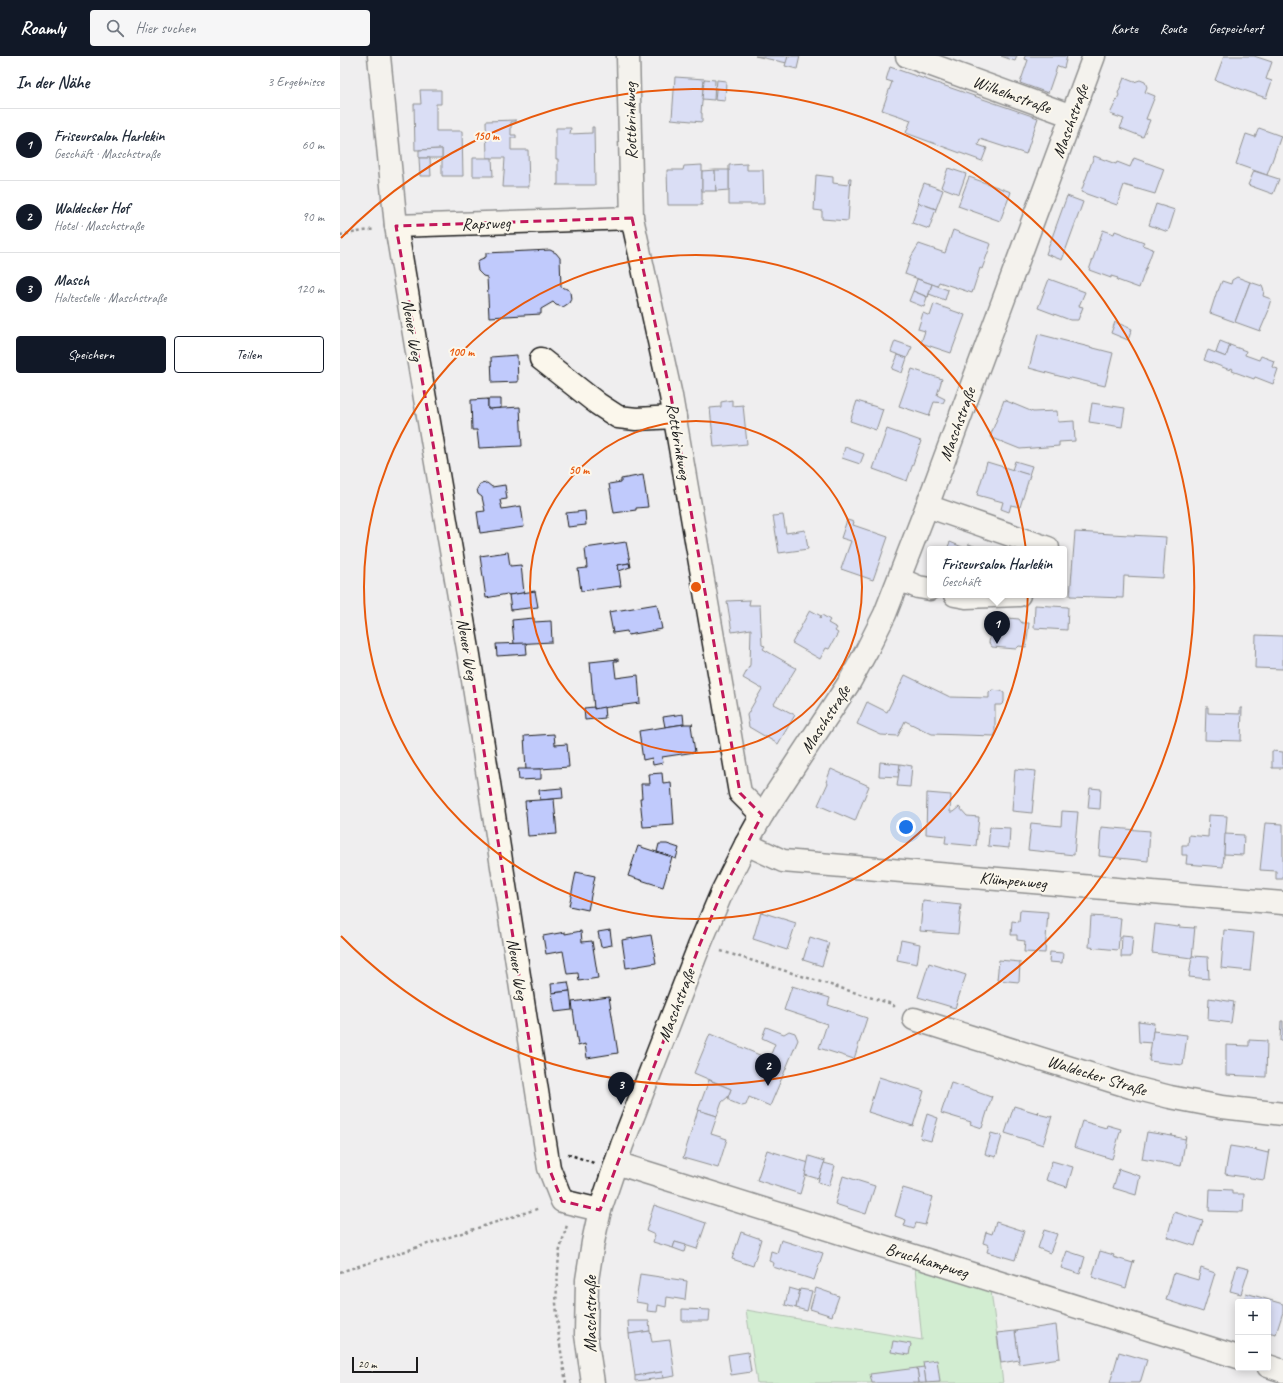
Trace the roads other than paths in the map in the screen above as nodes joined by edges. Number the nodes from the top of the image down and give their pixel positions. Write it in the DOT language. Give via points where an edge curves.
graph roads {
  1 [pos="379,56"];
  2 [pos="628,56"];
  3 [pos="907,56"];
  4 [pos="1094,56"];
  5 [pos="1072,116"];
  6 [pos="632,218"];
  7 [pos="396,226"];
  8 [pos="542,359"];
  9 [pos="675,417"];
  10 [pos="927,506"];
  11 [pos="1043,546"];
  12 [pos="899,579"];
  13 [pos="927,589"];
  14 [pos="762,815"];
  15 [pos="746,844"];
  16 [pos="1283,903"];
  17 [pos="914,1019"];
  18 [pos="1283,1114"];
  19 [pos="614,1167"];
  20 [pos="600,1210"];
  21 [pos="1235,1356"];
  22 [pos="1271,1367"];
  23 [pos="1283,1371"];
  24 [pos="593,1383"];
  1 -- 7 [label="street, Neuer Weg"];
  2 -- 6 [label="street, Rottbrinkweg"];
  3 -- 5 [label="street, Wilhelmstraße"];
  4 -- 5 [label="street, Maschstraße"];
  5 -- 10 [label="street, Maschstraße"];
  6 -- 7 [label="street, Rapsweg"];
  6 -- 9 [label="street, Rottbrinkweg"];
  7 -- 20 [label="street, Neuer Weg" via="469,655 549,1168 562,1201"];
  8 -- 9 [label="street" via="598,404 618,416 636,419"];
  9 -- 14 [label="street, Rottbrinkweg" via="740,793"];
  10 -- 11 [label="street"];
  10 -- 12 [label="street, Maschstraße"];
  12 -- 13 [label="street"];
  12 -- 14 [label="street, Maschstraße" via="885,614 849,684"];
  14 -- 15 [label="street, Maschstraße"];
  15 -- 16 [label="street, Klümpenweg" via="783,860"];
  15 -- 19 [label="street, Maschstraße" via="700,944"];
  17 -- 18 [label="street, Waldecker Straße" via="1131,1087 1222,1107"];
  19 -- 20 [label="street, Maschstraße"];
  19 -- 21 [label="street, Bruchkampweg"];
  20 -- 24 [label="street, Maschstraße" via="588,1280 586,1335"];
  22 -- 23 [label="street"];
}
